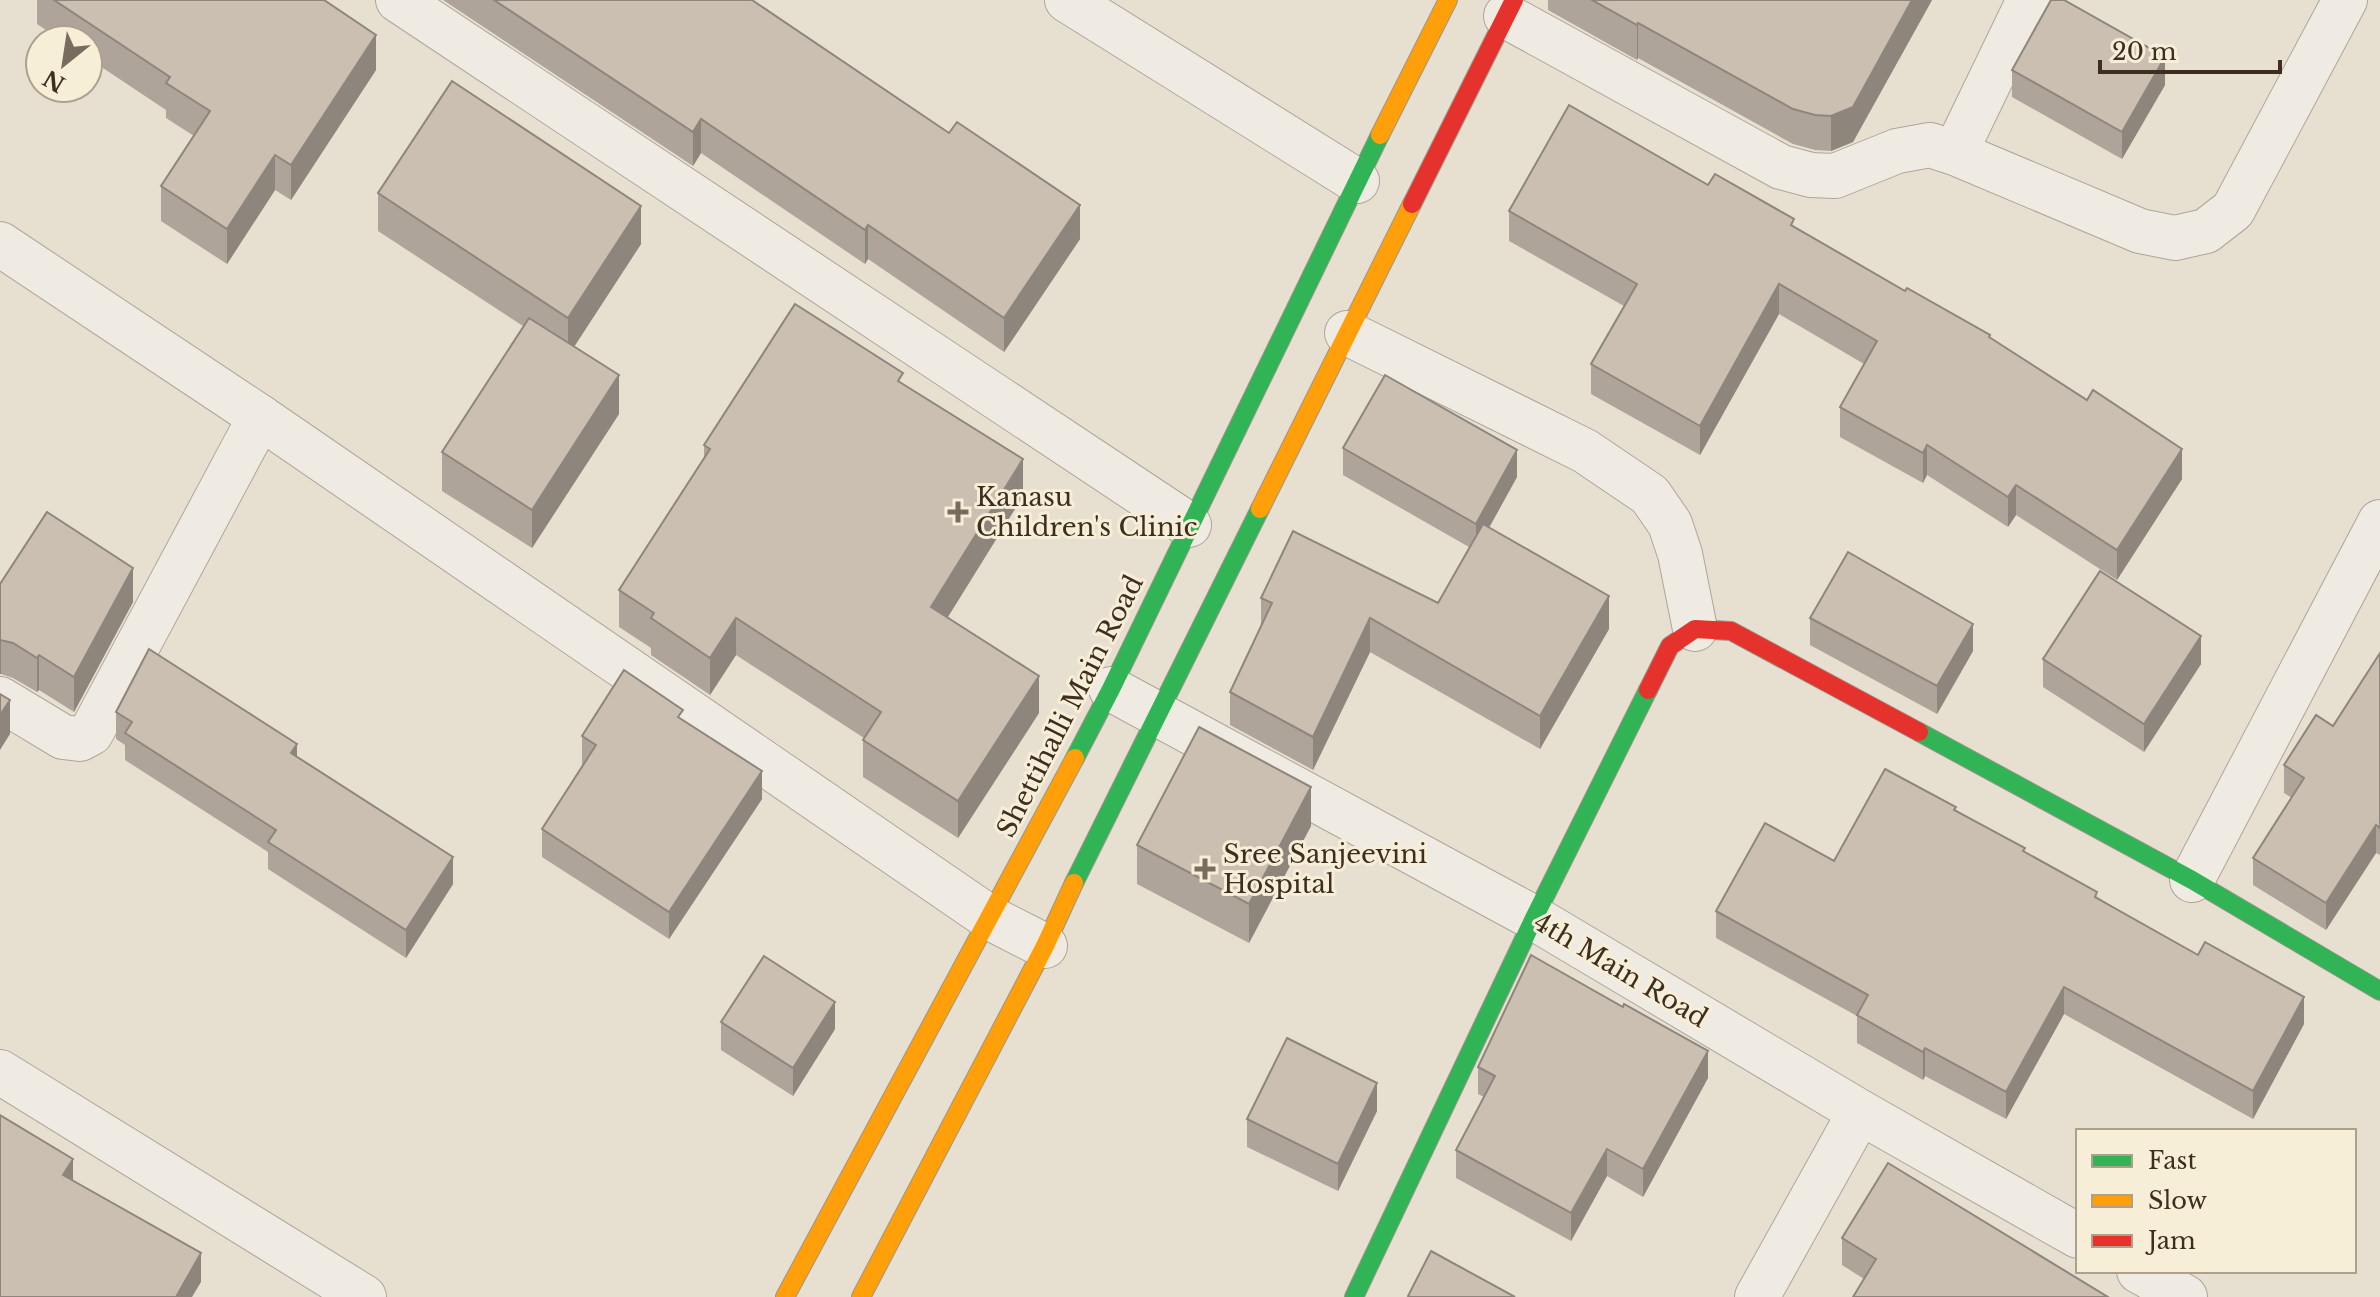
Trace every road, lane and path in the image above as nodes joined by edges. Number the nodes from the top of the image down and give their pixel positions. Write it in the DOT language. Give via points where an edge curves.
graph roads {
  1 [pos="398,0"];
  2 [pos="1067,0"];
  3 [pos="1448,0"];
  4 [pos="2029,0"];
  5 [pos="2345,0"];
  6 [pos="1510,8"];
  7 [pos="1955,153"];
  8 [pos="1357,181"];
  9 [pos="0,244"];
  10 [pos="1347,333"];
  11 [pos="260,417"];
  12 [pos="2380,522"];
  13 [pos="1189,525"];
  14 [pos="1695,629"];
  15 [pos="1111,689"];
  16 [pos="0,699"];
  17 [pos="1158,713"];
  18 [pos="2192,880"];
  19 [pos="990,918"];
  20 [pos="1534,918"];
  21 [pos="1045,946"];
  22 [pos="2380,991"];
  23 [pos="0,1072"];
  24 [pos="1860,1112"];
  25 [pos="2076,1235"];
  26 [pos="364,1297"];
  27 [pos="785,1297"];
  28 [pos="861,1297"];
  29 [pos="1354,1297"];
  30 [pos="1757,1297"];
  1 -- 13 [label="street"];
  2 -- 8 [label="street"];
  3 -- 8 [label="main road, Shettihalli Main Road"];
  4 -- 7 [label="street"];
  5 -- 7 [label="street" via="2233,210 2206,231 2175,238 2140,231"];
  6 -- 7 [label="street" via="1781,167 1835,176 1897,151 1930,145"];
  6 -- 10 [label="main road"];
  8 -- 13 [label="main road, Shettihalli Main Road"];
  9 -- 11 [label="street"];
  10 -- 14 [label="street" via="1585,451 1650,495 1670,524"];
  10 -- 17 [label="main road"];
  11 -- 16 [label="street" via="91,733 80,739 63,737"];
  11 -- 19 [label="street"];
  12 -- 18 [label="street"];
  13 -- 15 [label="main road, Shettihalli Main Road"];
  14 -- 18 [label="main road" via="1731,631"];
  14 -- 20 [label="main road" via="1670,646"];
  15 -- 17 [label="street, 4th Main Road"];
  15 -- 19 [label="main road, Shettihalli Main Road"];
  17 -- 20 [label="street, 4th Main Road"];
  17 -- 21 [label="main road"];
  18 -- 22 [label="main road"];
  19 -- 21 [label="street"];
  19 -- 27 [label="main road, Shettihalli Main Road"];
  20 -- 24 [label="street, 4th Main Road"];
  20 -- 29 [label="main road"];
  21 -- 28 [label="main road"];
  23 -- 26 [label="street"];
  24 -- 25 [label="street, 4th Main Road"];
  24 -- 30 [label="street"];
}
